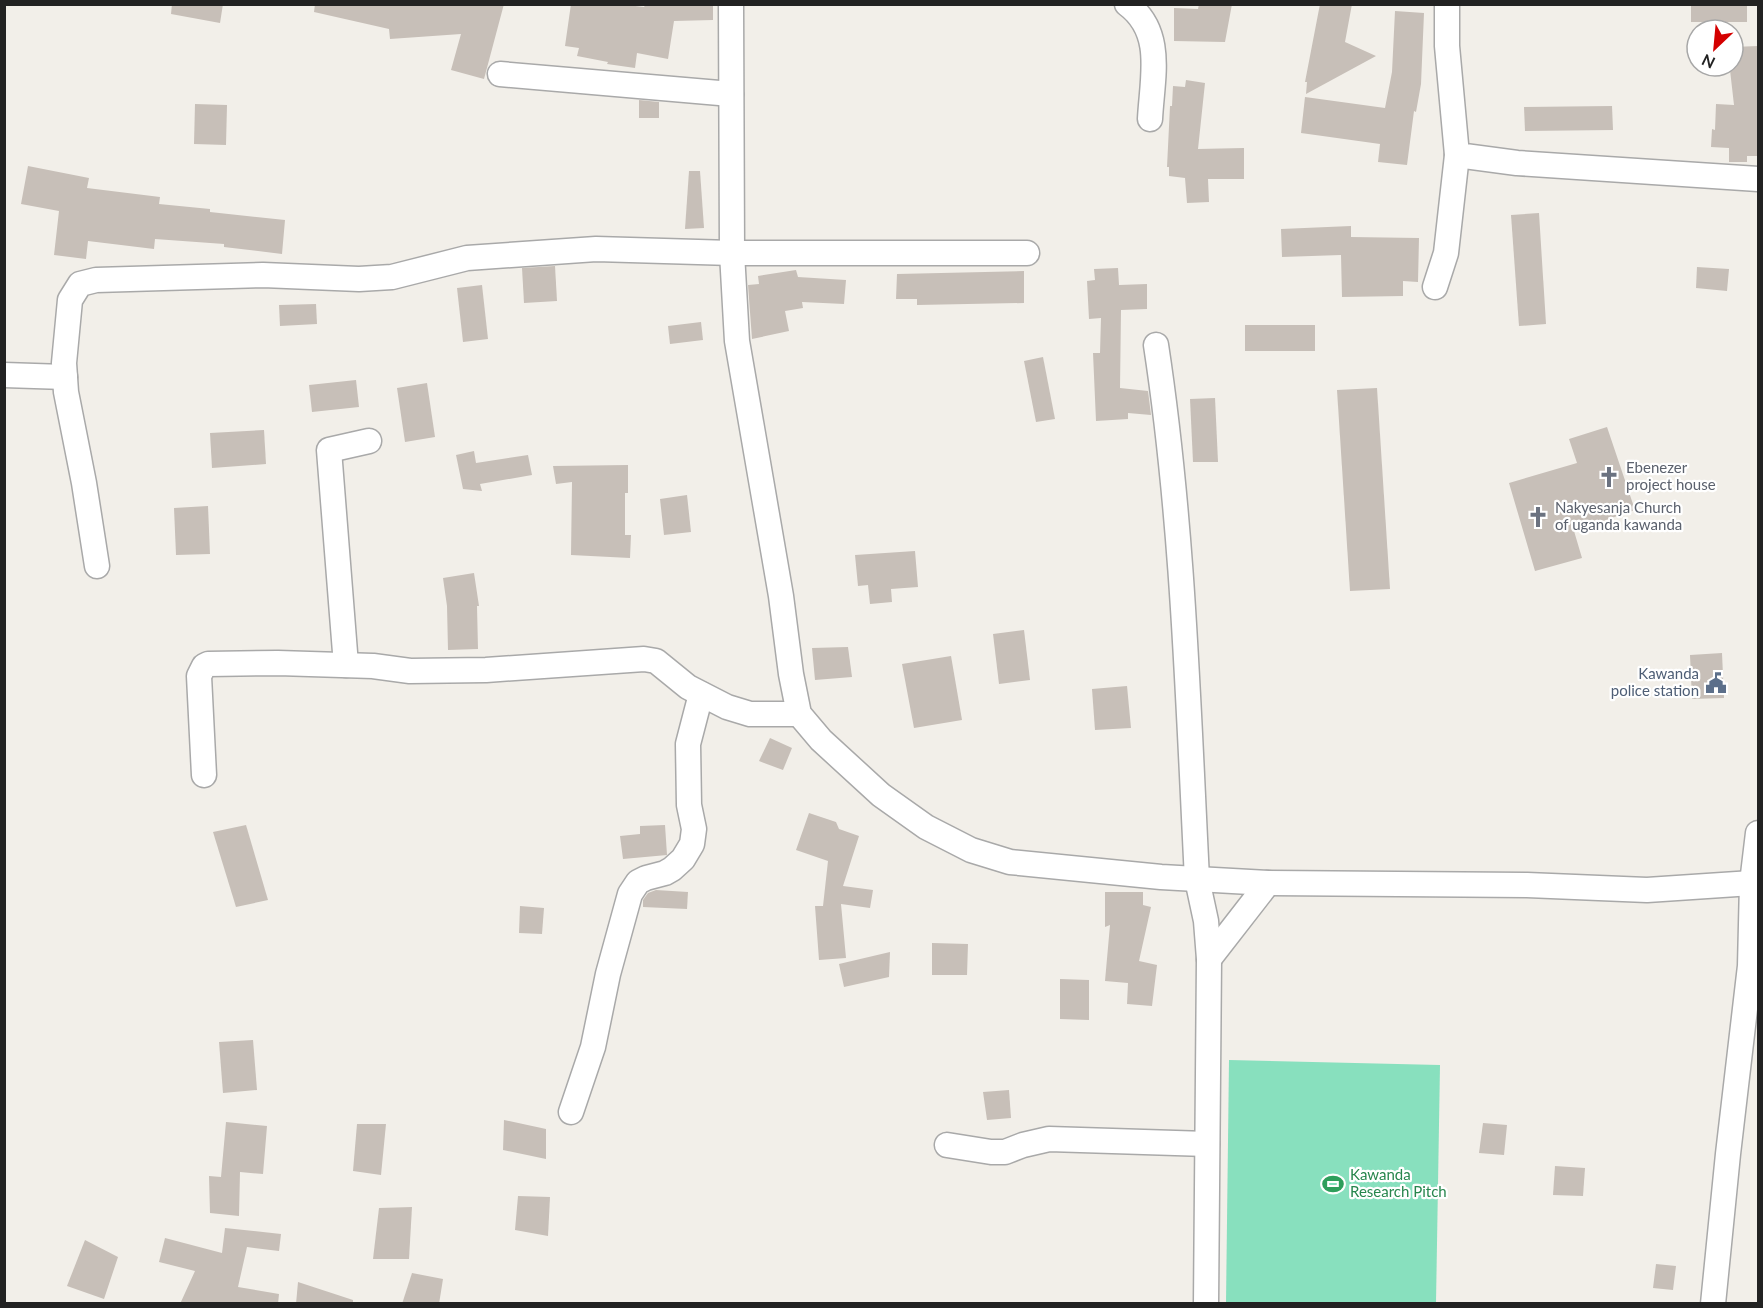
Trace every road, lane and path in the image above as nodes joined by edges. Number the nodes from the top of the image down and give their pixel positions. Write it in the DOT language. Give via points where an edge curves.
graph roads {
  1 [pos="731,4"];
  2 [pos="1127,4"];
  3 [pos="1447,4"];
  4 [pos="500,74"];
  5 [pos="730,94"];
  6 [pos="1150,119"];
  7 [pos="1457,155"];
  8 [pos="1758,179"];
  9 [pos="732,253"];
  10 [pos="1027,253"];
  11 [pos="1435,287"];
  12 [pos="1156,345"];
  13 [pos="4,375"];
  14 [pos="65,376"];
  15 [pos="369,441"];
  16 [pos="97,566"];
  17 [pos="346,665"];
  18 [pos="701,694"];
  19 [pos="799,714"];
  20 [pos="204,776"];
  21 [pos="1758,833"];
  22 [pos="1197,879"];
  23 [pos="1268,883"];
  24 [pos="1752,883"];
  25 [pos="1209,959"];
  26 [pos="1754,968"];
  27 [pos="571,1112"];
  28 [pos="1208,1144"];
  29 [pos="947,1145"];
  30 [pos="1206,1304"];
  31 [pos="1713,1304"];
  1 -- 5 [label="street"];
  2 -- 6 [label="street" via="1141,17 1154,45"];
  3 -- 7 [label="street"];
  4 -- 5 [label="street"];
  5 -- 9 [label="street"];
  7 -- 8 [label="street" via="1517,163"];
  7 -- 11 [label="street" via="1446,253"];
  9 -- 10 [label="street"];
  9 -- 14 [label="street" via="596,249 467,258 392,277 359,279 262,275 96,280 81,284 70,300"];
  9 -- 19 [label="street" via="737,341"];
  12 -- 22 [label="street" via="1167,415 1181,571"];
  13 -- 14 [label="street"];
  14 -- 16 [label="street"];
  15 -- 17 [label="street" via="329,450"];
  17 -- 18 [label="street" via="410,671 486,670 644,658 656,661"];
  17 -- 20 [label="street" via="204,666 199,676"];
  18 -- 19 [label="street" via="750,714"];
  18 -- 27 [label="street" via="688,744 692,844 684,859 665,873 638,882 630,894 593,1047"];
  19 -- 22 [label="street" via="821,740 881,795 926,827 971,850 1010,862"];
  21 -- 24 [label="street"];
  22 -- 23 [label="street"];
  22 -- 25 [label="street"];
  23 -- 24 [label="street" via="1647,890"];
  23 -- 25 [label="street"];
  24 -- 26 [label="street"];
  25 -- 28 [label="street"];
  26 -- 31 [label="street" via="1728,1154"];
  28 -- 29 [label="street" via="1049,1139 1005,1152"];
  28 -- 30 [label="street"];
}
